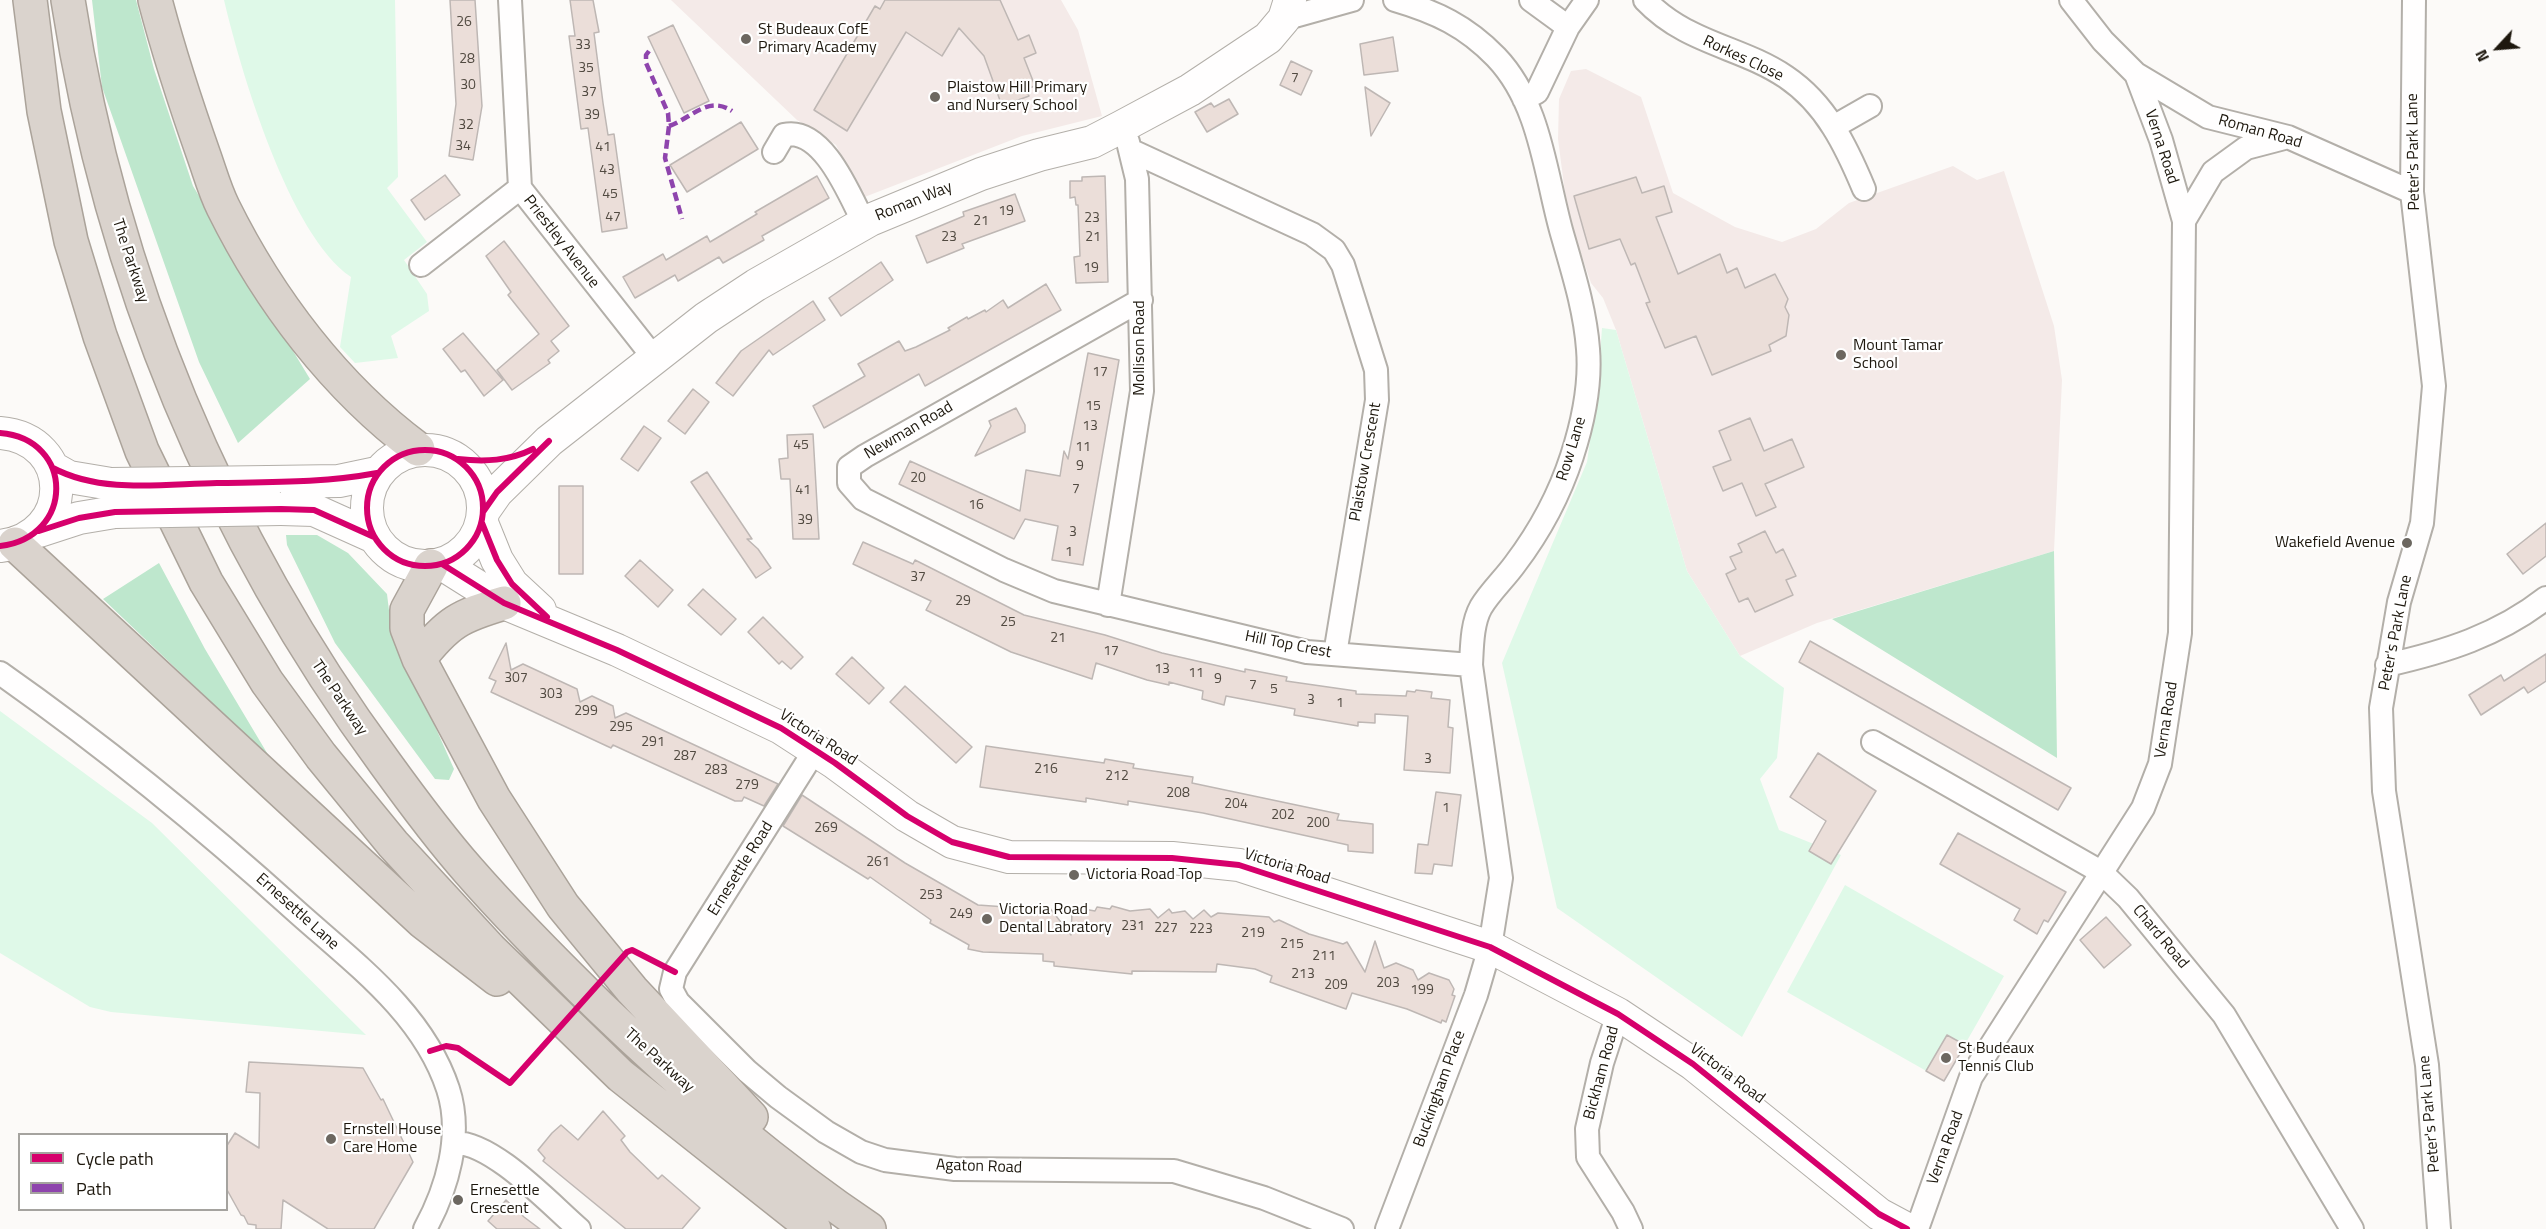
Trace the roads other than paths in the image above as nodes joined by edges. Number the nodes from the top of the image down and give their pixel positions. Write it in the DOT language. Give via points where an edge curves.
graph roads {
  1 [pos="30,0"];
  2 [pos="68,0"];
  3 [pos="155,0"];
  4 [pos="510,0"];
  5 [pos="1352,0"];
  6 [pos="1395,0"];
  7 [pos="1531,0"];
  8 [pos="1587,0"];
  9 [pos="1645,0"];
  10 [pos="2071,0"];
  11 [pos="2414,0"];
  12 [pos="1287,10"];
  13 [pos="1568,27"];
  14 [pos="2136,74"];
  15 [pos="1524,99"];
  16 [pos="1870,106"];
  17 [pos="1835,126"];
  18 [pos="2288,137"];
  19 [pos="1127,139"];
  20 [pos="774,152"];
  21 [pos="520,188"];
  22 [pos="1864,189"];
  23 [pos="2412,192"];
  24 [pos="2184,221"];
  25 [pos="864,223"];
  26 [pos="421,265"];
  27 [pos="1141,300"];
  28 [pos="654,358"];
  29 [pos="0,432"];
  30 [pos="549,441"];
  31 [pos="418,449"];
  32 [pos="458,459"];
  33 [pos="53,468"];
  34 [pos="377,473"];
  35 [pos="274,495"];
  36 [pos="113,498"];
  37 [pos="482,517"];
  38 [pos="374,537"];
  39 [pos="18,540"];
  40 [pos="437,565"];
  41 [pos="2546,598"];
  42 [pos="504,603"];
  43 [pos="1107,605"];
  44 [pos="550,621"];
  45 [pos="1335,654"];
  46 [pos="419,659"];
  47 [pos="1471,665"];
  48 [pos="2387,665"];
  49 [pos="0,672"];
  50 [pos="1873,742"];
  51 [pos="815,750"];
  52 [pos="2101,872"];
  53 [pos="1490,947"];
  54 [pos="671,989"];
  55 [pos="1618,1014"];
  56 [pos="621,1076"];
  57 [pos="453,1143"];
  58 [pos="860,1223"];
  59 [pos="425,1229"];
  60 [pos="579,1229"];
  61 [pos="814,1229"];
  62 [pos="1342,1229"];
  63 [pos="1387,1229"];
  64 [pos="1630,1229"];
  65 [pos="1907,1229"];
  66 [pos="1917,1229"];
  67 [pos="2352,1229"];
  68 [pos="2439,1229"];
  1 -- 56 [label="highway, The Parkway" via="44,111 72,241 100,336 142,451 206,582 267,682 393,844 490,949"];
  2 -- 58 [label="highway, The Parkway" via="102,168 129,263 169,375 203,456 265,581 339,701 467,869 559,966 641,1046 749,1141"];
  3 -- 31 [label="highway" via="170,56 222,205 248,251 307,339 348,388"];
  4 -- 21 [label="street, Priestley Avenue"];
  5 -- 12 [label="street"];
  6 -- 15 [label="street, Row Lane" via="1462,27 1498,59"];
  7 -- 13 [label="street"];
  8 -- 13 [label="street"];
  9 -- 17 [label="street, Rorkes Close" via="1660,16 1701,40 1786,77"];
  10 -- 14 [label="street, Roman Road" via="2103,41"];
  11 -- 23 [label="street, Peter's Park Lane"];
  12 -- 19 [label="street, Roman Way" via="1268,38 1190,90"];
  13 -- 15 [label="street" via="1537,92"];
  14 -- 18 [label="street, Roman Road" via="2208,117"];
  14 -- 24 [label="street, Verna Road" via="2161,140"];
  15 -- 47 [label="street, Row Lane" via="1538,135 1580,293 1589,350 1587,402 1572,456 1544,524 1481,607 1474,629"];
  16 -- 17 [label="street"];
  17 -- 22 [label="street, Rorkes Close"];
  18 -- 23 [label="street, Roman Road"];
  18 -- 24 [label="street, Verna Road" via="2246,148 2213,172"];
  19 -- 25 [label="street, Roman Way" via="1039,154"];
  19 -- 27 [label="street, Mollison Road" via="1137,179"];
  19 -- 45 [label="street, Plaistow Crescent" via="1312,234 1334,250 1343,265 1376,370 1377,400"];
  20 -- 25 [label="street" via="784,135 794,133 813,143 829,158"];
  21 -- 26 [label="street"];
  21 -- 28 [label="street, Priestley Avenue"];
  23 -- 48 [label="street, Peter's Park Lane" via="2434,386 2422,523 2399,602"];
  24 -- 52 [label="street, Verna Road" via="2180,633 2160,764 2142,808"];
  25 -- 28 [label="street, Roman Way" via="756,285"];
  27 -- 43 [label="street, Mollison Road" via="1142,391"];
  27 -- 43 [label="street, Newman Road" via="849,467 849,483 862,499 1004,570 1054,591"];
  28 -- 30 [label="street, Roman Way"];
  29 -- 33 [label="street" via="30,441"];
  30 -- 32 [label="street, Roman Way" via="519,456 486,462"];
  30 -- 37 [label="street, Roman Way" via="497,492"];
  31 -- 32 [label="street"];
  31 -- 34 [label="street" via="402,453"];
  32 -- 37 [label="street" via="472,473 481,492"];
  33 -- 36 [label="street"];
  33 -- 39 [label="street" via="57,485 49,518"];
  34 -- 35 [label="street"];
  34 -- 38 [label="street" via="366,504"];
  35 -- 36 [label="street, bridge"];
  35 -- 38 [label="street"];
  36 -- 39 [label="street" via="79,518"];
  37 -- 40 [label="street" via="473,541 460,555"];
  37 -- 44 [label="street, Victoria Road" via="512,584"];
  38 -- 40 [label="street" via="398,560 414,566"];
  39 -- 56 [label="highway" via="423,922"];
  40 -- 42 [label="street, Victoria Road"];
  40 -- 46 [label="highway" via="407,610 407,628"];
  41 -- 48 [label="street" via="2483,636 2441,652"];
  42 -- 44 [label="street, Victoria Road"];
  42 -- 46 [label="highway" via="457,618"];
  43 -- 45 [label="street, Hill Top Crest" via="1307,652"];
  44 -- 51 [label="street, Victoria Road" via="742,708"];
  45 -- 47 [label="street, Hill Top Crest"];
  46 -- 58 [label="highway" via="494,799 563,906 639,998 733,1098"];
  47 -- 53 [label="street, Row Lane" via="1502,878"];
  48 -- 68 [label="street, Peter's Park Lane" via="2381,708 2384,790 2427,1065"];
  49 -- 57 [label="street, Ernesettle Lane" via="158,791 365,973 411,1020 449,1090"];
  50 -- 52 [label="street, Chard Road"];
  51 -- 53 [label="street, Victoria Road" via="907,816 952,842 1009,857 1172,858 1239,865"];
  51 -- 54 [label="street, Ernesettle Road" via="675,972"];
  52 -- 66 [label="street, Verna Road" via="1971,1077"];
  52 -- 67 [label="street, Chard Road" via="2128,898 2224,1015"];
  53 -- 55 [label="street, Victoria Road"];
  53 -- 63 [label="street, Buckingham Place" via="1476,995"];
  54 -- 62 [label="street, Agaton Road" via="678,1002 762,1084 826,1132 885,1161 955,1169 1174,1171 1264,1198"];
  55 -- 64 [label="street, Bickham Road" via="1587,1129 1588,1157"];
  55 -- 65 [label="street, Victoria Road" via="1693,1064 1879,1214"];
  56 -- 61 [label="highway, The Parkway"];
  57 -- 59 [label="street, Ernesettle Lane" via="447,1178"];
  57 -- 60 [label="street" via="465,1142 495,1157"];
}
